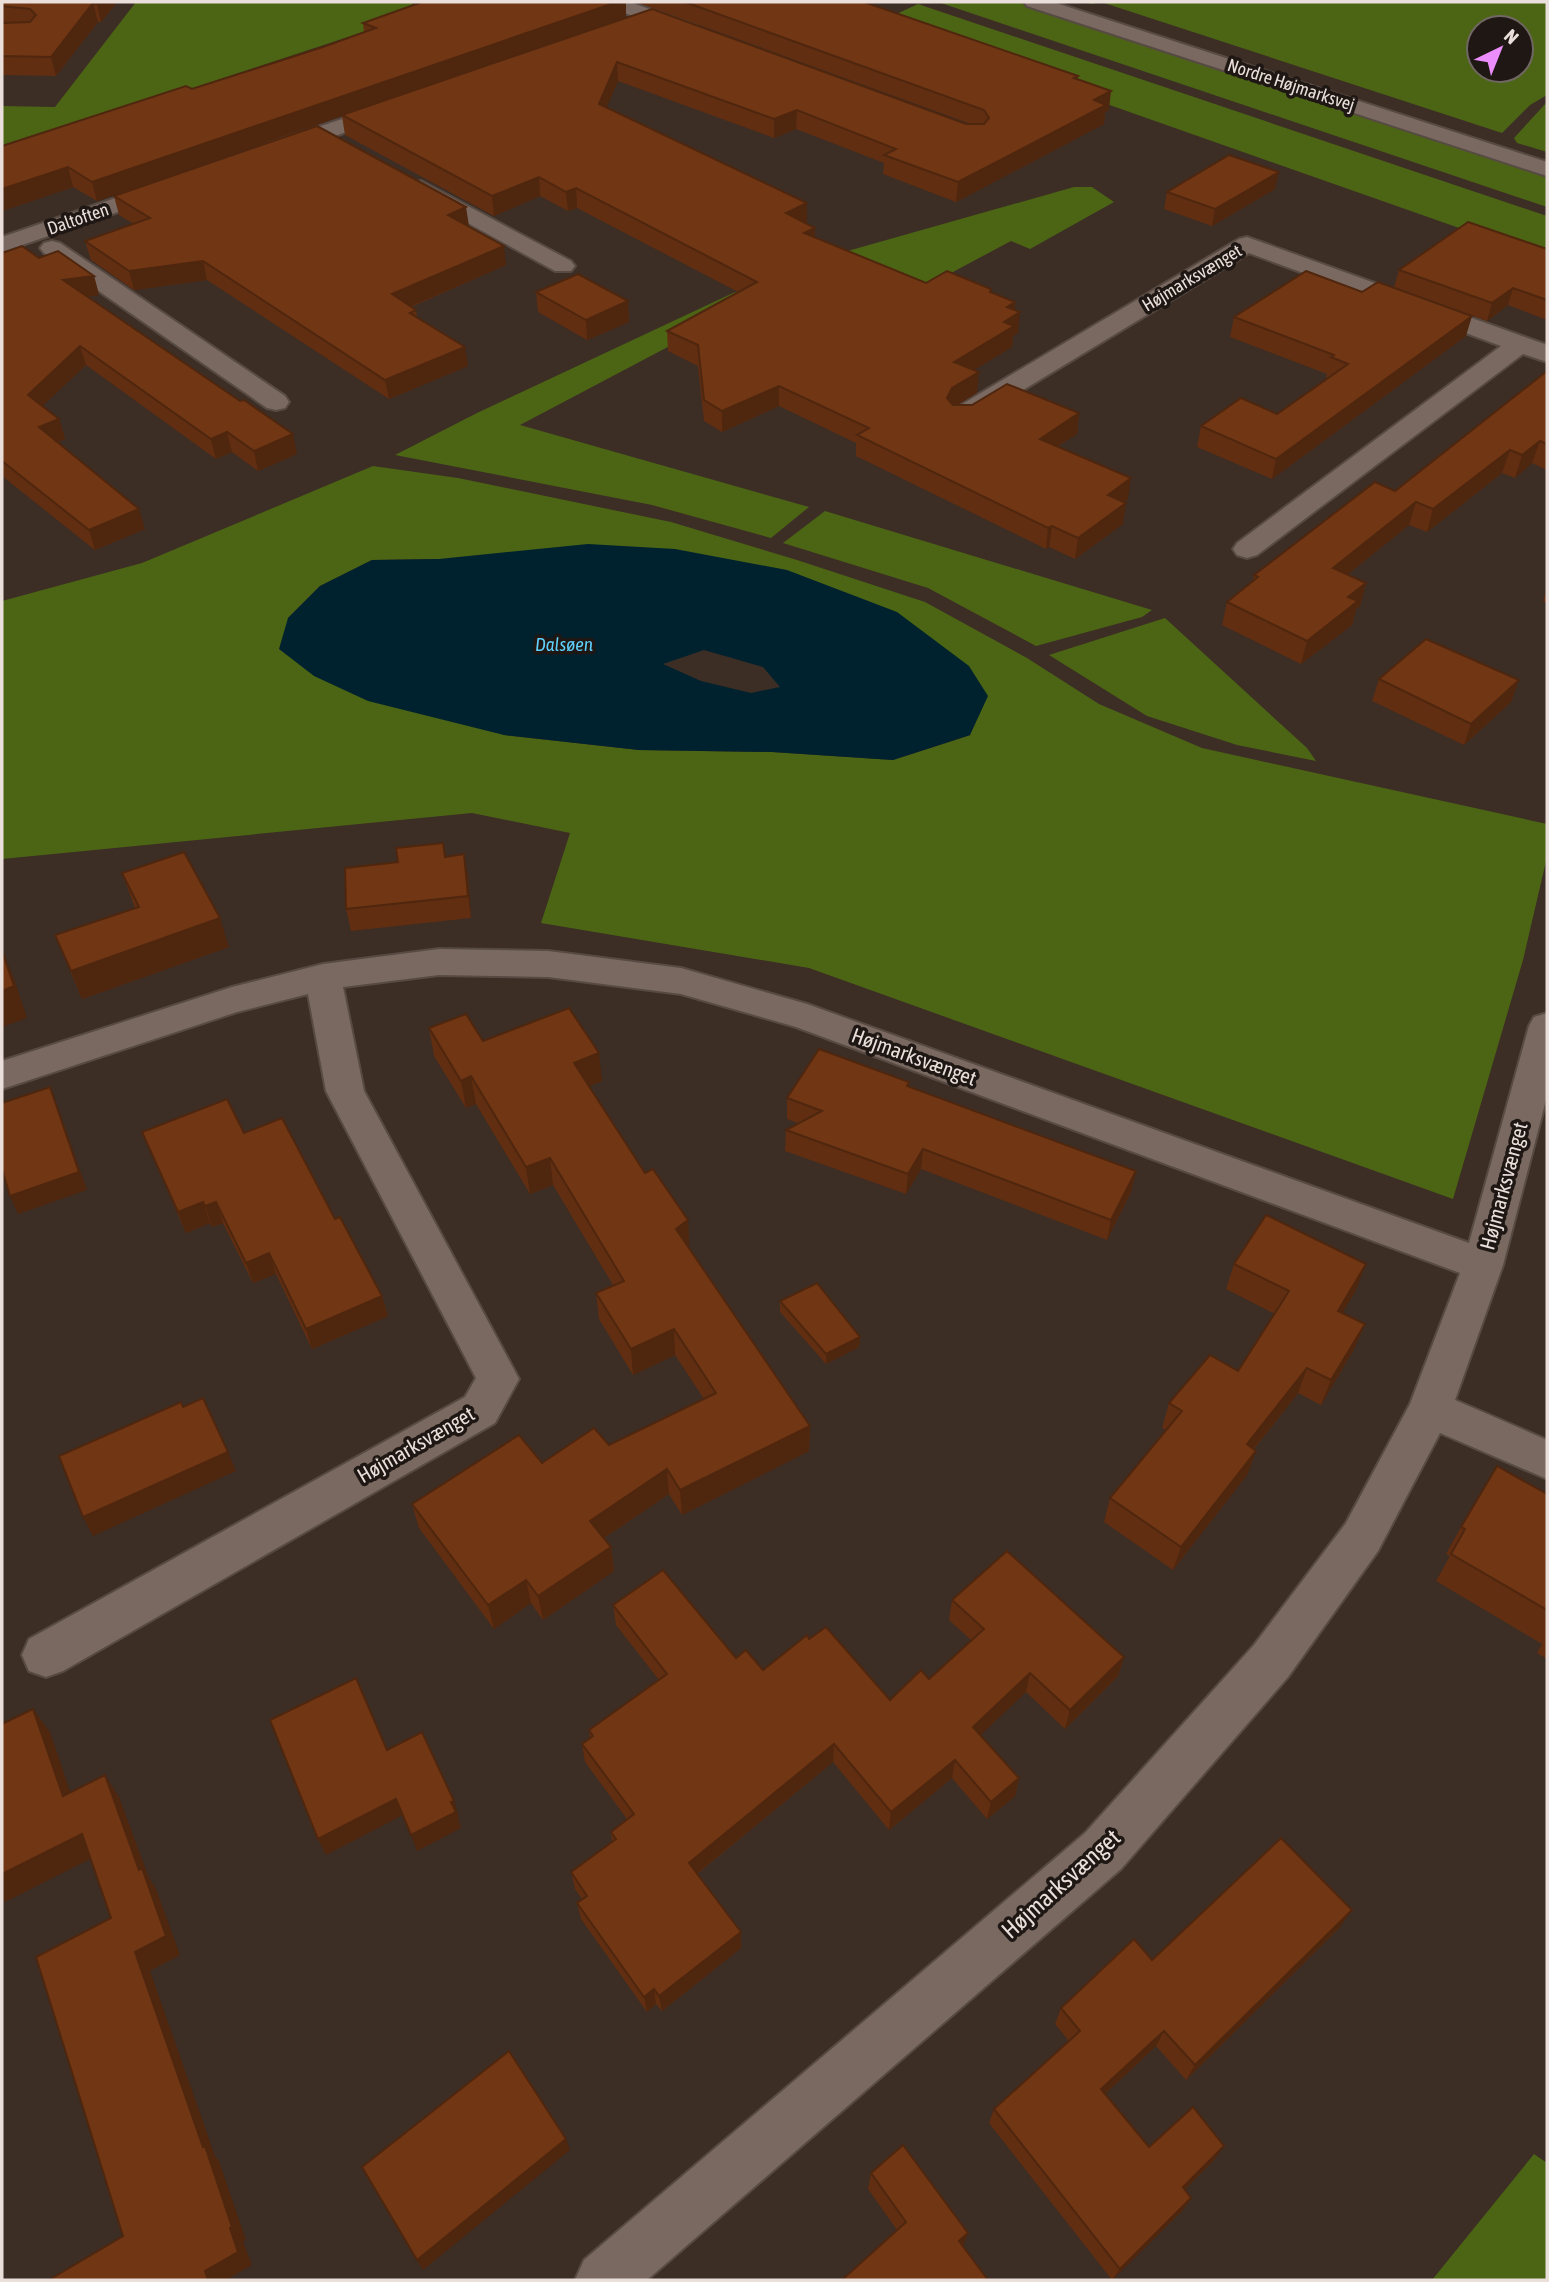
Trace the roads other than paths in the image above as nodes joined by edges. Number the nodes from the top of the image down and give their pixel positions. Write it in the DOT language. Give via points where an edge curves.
graph roads {
  1 [pos="612,2"];
  2 [pos="1034,2"];
  3 [pos="653,17"];
  4 [pos="615,30"];
  5 [pos="714,39"];
  6 [pos="411,102"];
  7 [pos="321,133"];
  8 [pos="345,146"];
  9 [pos="256,156"];
  10 [pos="1547,169"];
  11 [pos="190,179"];
  12 [pos="405,179"];
  13 [pos="33,234"];
  14 [pos="2,245"];
  15 [pos="563,266"];
  16 [pos="1520,344"];
  17 [pos="1547,354"];
  18 [pos="276,402"];
  19 [pos="961,417"];
  20 [pos="1247,549"];
  21 [pos="323,977"];
  22 [pos="1547,1026"];
  23 [pos="2,1075"];
  24 [pos="1483,1265"];
  25 [pos="1430,1409"];
  26 [pos="1547,1460"];
  27 [pos="46,1655"];
  28 [pos="604,2280"];
  1 -- 3 [label="street"];
  2 -- 10 [label="street, Nordre Højmarksvej"];
  3 -- 4 [label="street"];
  3 -- 5 [label="street"];
  6 -- 7 [label="street"];
  7 -- 8 [label="street"];
  7 -- 9 [label="street"];
  11 -- 13 [label="street, Daltoften"];
  12 -- 15 [label="street"];
  13 -- 14 [label="street, Daltoften"];
  13 -- 18 [label="street, Daltoften"];
  16 -- 17 [label="street, Højmarksvænget"];
  16 -- 19 [label="street, Højmarksvænget" via="1247,244"];
  16 -- 20 [label="street"];
  21 -- 23 [label="street, Højmarksvænget" via="232,1000"];
  21 -- 24 [label="street, Højmarksvænget" via="439,962 548,964 681,981 807,1017"];
  21 -- 27 [label="street, Højmarksvænget" via="345,1091 498,1379 480,1410"];
  22 -- 24 [label="street, Højmarksvænget"];
  24 -- 25 [label="street, Højmarksvænget"];
  25 -- 26 [label="street"];
  25 -- 28 [label="street, Højmarksvænget" via="1362,1537 1279,1649 1103,1851"];
}
